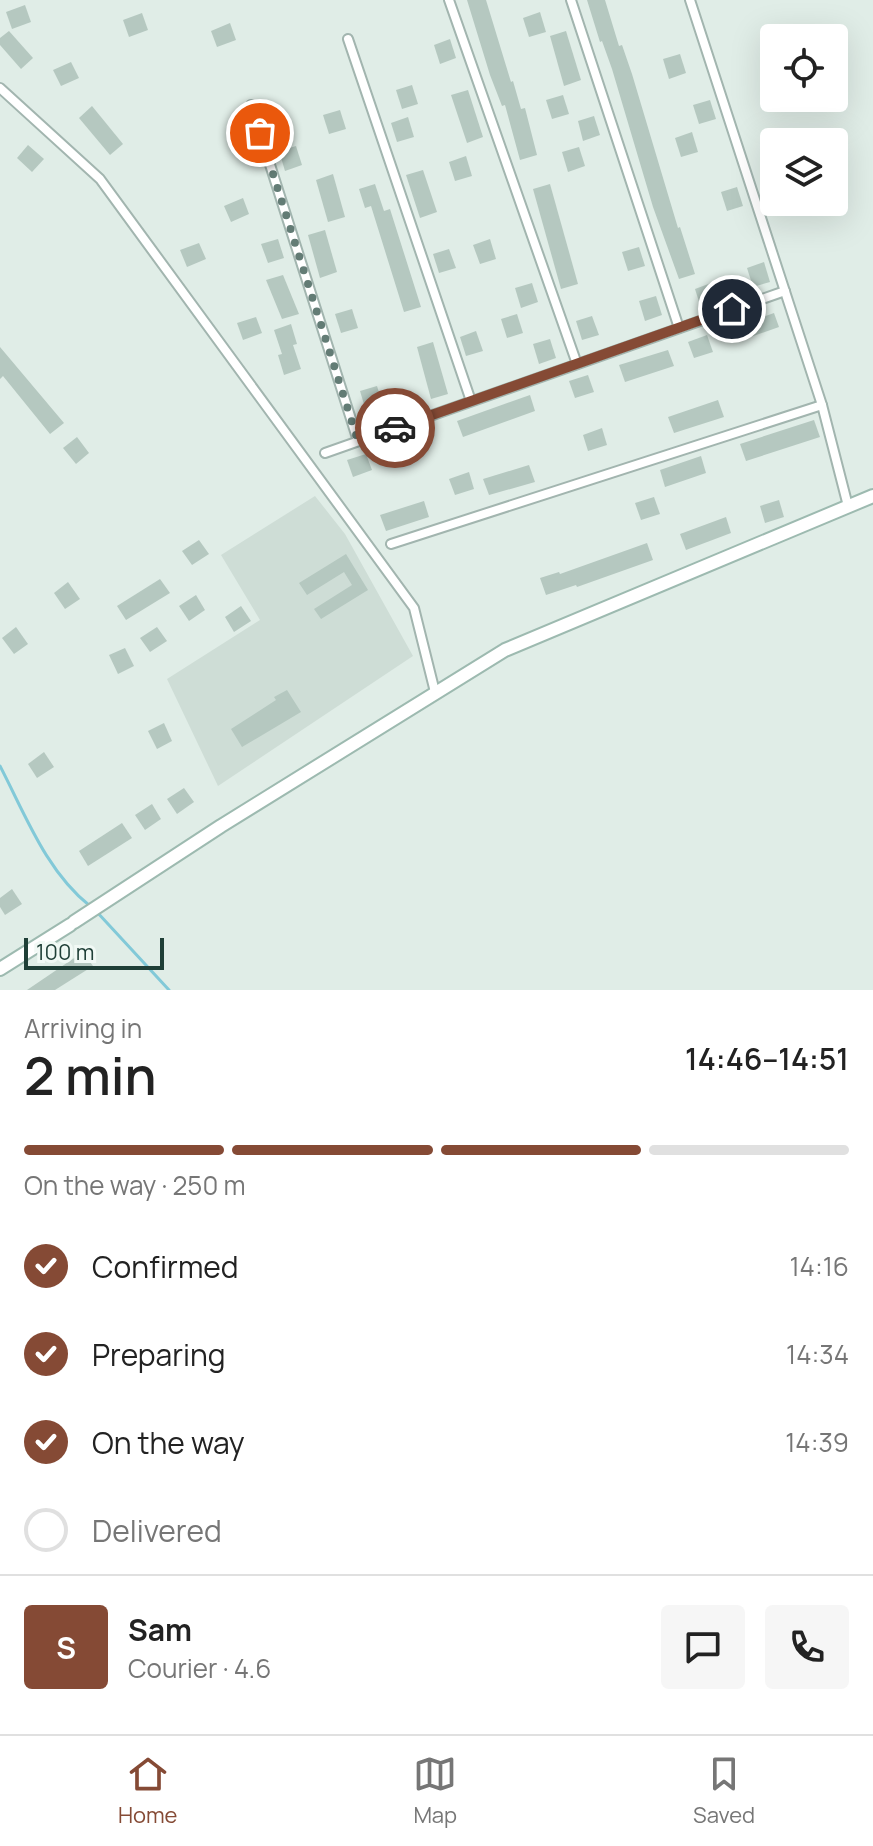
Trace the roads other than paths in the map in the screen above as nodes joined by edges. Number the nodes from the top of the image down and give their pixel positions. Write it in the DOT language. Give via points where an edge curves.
graph roads {
  1 [pos="449,0"];
  2 [pos="571,0"];
  3 [pos="690,0"];
  4 [pos="348,39"];
  5 [pos="0,88"];
  6 [pos="251,105"];
  7 [pos="785,291"];
  8 [pos="679,328"];
  9 [pos="577,364"];
  10 [pos="471,401"];
  11 [pos="822,405"];
  12 [pos="358,441"];
  13 [pos="325,453"];
  14 [pos="873,496"];
  15 [pos="848,506"];
  16 [pos="391,544"];
  17 [pos="435,692"];
  18 [pos="0,969"];
  1 -- 9 [label="street"];
  2 -- 8 [label="street"];
  3 -- 7 [label="street"];
  4 -- 10 [label="street"];
  5 -- 17 [label="street" via="100,179 414,608"];
  6 -- 12 [label="street"];
  7 -- 8 [label="street"];
  7 -- 11 [label="street"];
  8 -- 9 [label="street"];
  9 -- 10 [label="street"];
  10 -- 12 [label="street"];
  11 -- 15 [label="street"];
  11 -- 16 [label="street"];
  12 -- 13 [label="street"];
  14 -- 15 [label="street"];
  15 -- 17 [label="street" via="505,650"];
  17 -- 18 [label="street"];
}
